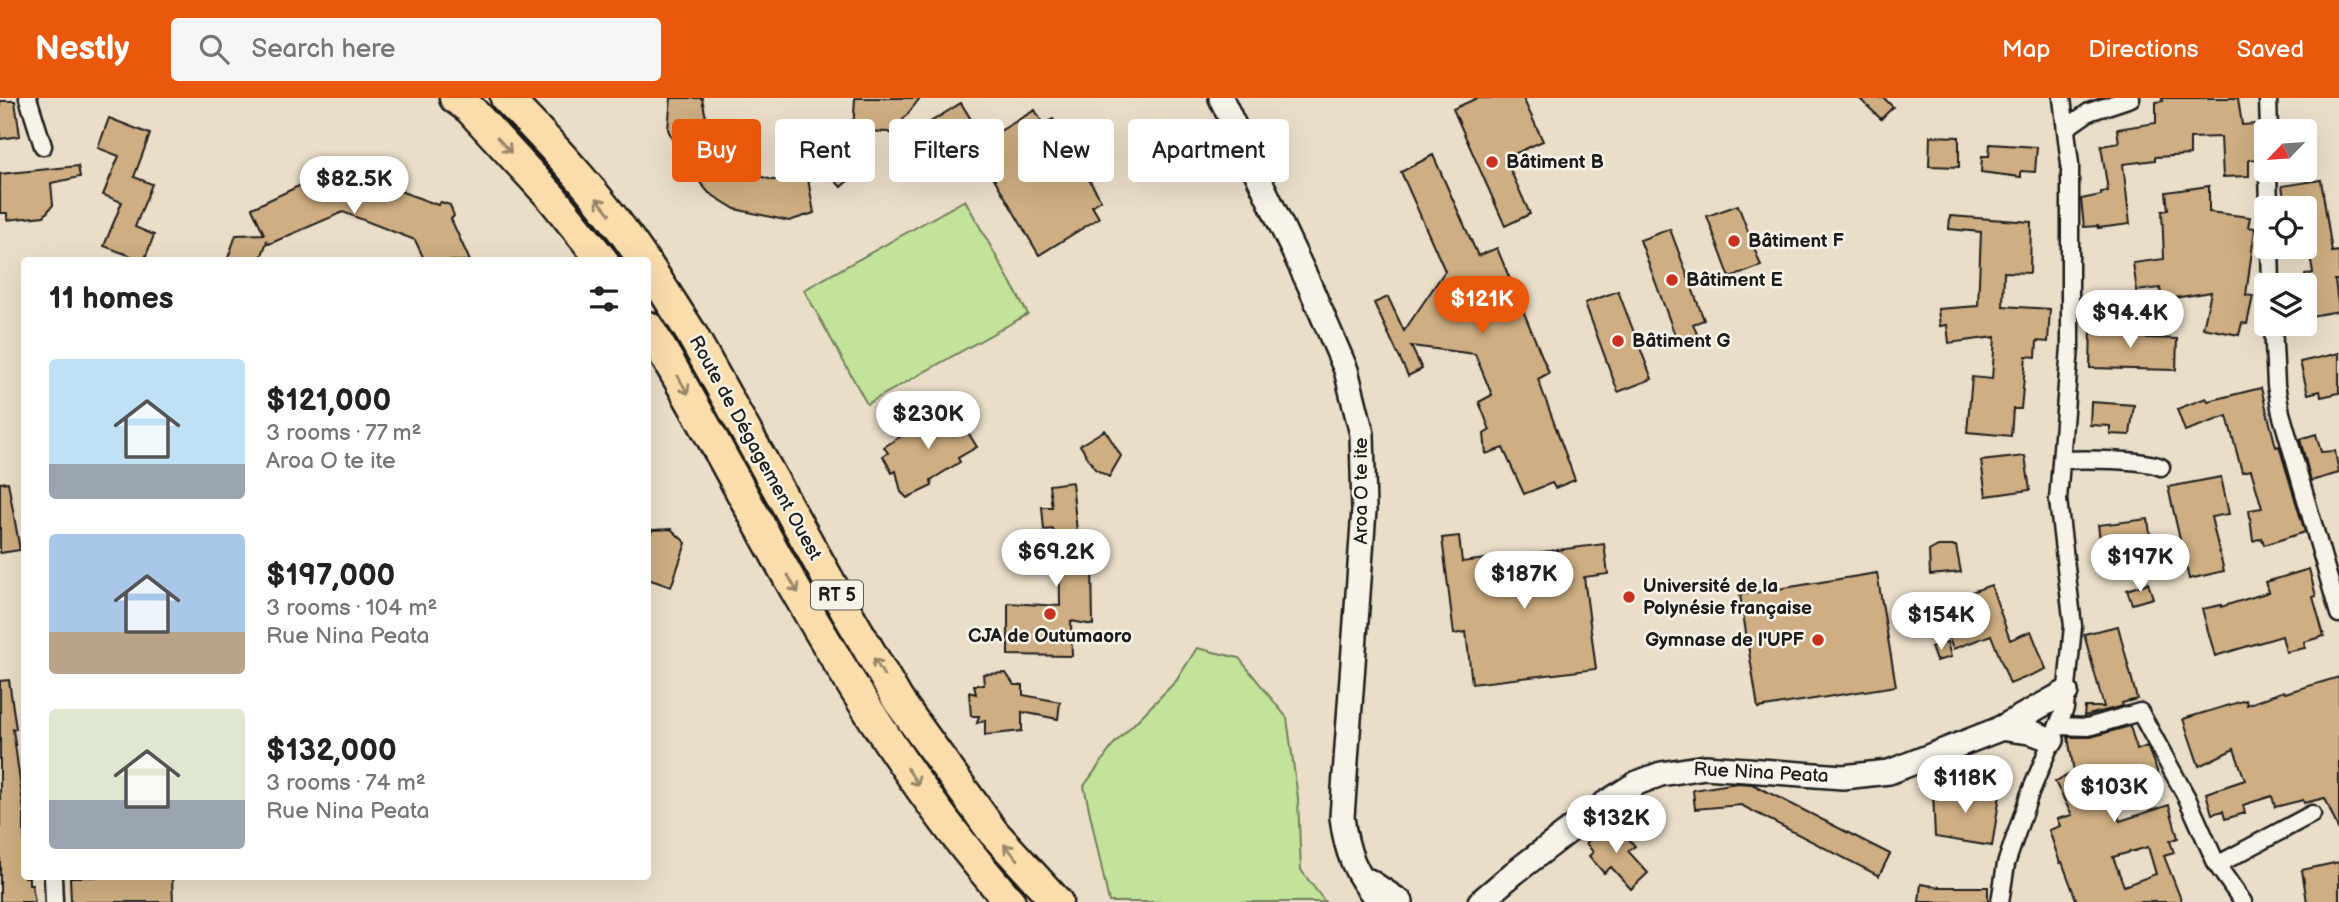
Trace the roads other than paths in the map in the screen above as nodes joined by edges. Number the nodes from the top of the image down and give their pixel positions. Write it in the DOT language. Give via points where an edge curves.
graph roads {
  1 [pos="29,98"];
  2 [pos="455,98"];
  3 [pos="506,98"];
  4 [pos="1221,98"];
  5 [pos="2062,98"];
  6 [pos="2131,98"];
  7 [pos="2267,98"];
  8 [pos="2268,119"];
  9 [pos="2066,128"];
  10 [pos="43,146"];
  11 [pos="600,257"];
  12 [pos="641,257"];
  13 [pos="651,272"];
  14 [pos="651,332"];
  15 [pos="2274,336"];
  16 [pos="2062,460"];
  17 [pos="2161,467"];
  18 [pos="2339,614"];
  19 [pos="2066,700"];
  20 [pos="2000,729"];
  21 [pos="2055,733"];
  22 [pos="2312,814"];
  23 [pos="2217,864"];
  24 [pos="1360,876"];
  25 [pos="53,880"];
  26 [pos="54,902"];
  27 [pos="1010,902"];
  28 [pos="1057,902"];
  29 [pos="1380,902"];
  30 [pos="1401,902"];
  31 [pos="1480,902"];
  32 [pos="2000,902"];
  33 [pos="2243,902"];
  1 -- 10 [label="street"];
  2 -- 11 [label="highway, one-way" via="553,199"];
  12 -- 3 [label="highway, one-way" via="559,151"];
  4 -- 24 [label="main road, Aroa O te ite" via="1346,370 1362,434 1364,510 1342,817 1346,848"];
  5 -- 9 [label="street"];
  6 -- 9 [label="street" via="2090,112"];
  7 -- 8 [label="street"];
  9 -- 16 [label="street" via="2070,347"];
  28 -- 13 [label="highway, Route de Dégagement Ouest / RT 5, one-way" via="993,832 898,700 691,333"];
  14 -- 27 [label="highway, Route de Dégagement Ouest / RT 5, one-way" via="865,705 921,789"];
  15 -- 18 [label="street" via="2281,413"];
  16 -- 17 [label="street"];
  16 -- 19 [label="street" via="2058,500 2073,626"];
  19 -- 20 [label="main road, Rue Nina Peata"];
  19 -- 21 [label="street"];
  20 -- 21 [label="main road"];
  20 -- 31 [label="main road, Rue Nina Peata" via="1889,772 1843,777 1705,767 1661,774 1604,804"];
  21 -- 23 [label="street" via="2140,712"];
  21 -- 32 [label="street" via="2006,863"];
  22 -- 23 [label="street"];
  23 -- 33 [label="street"];
  24 -- 29 [label="main road, Aroa O te ite"];
  24 -- 30 [label="main road"];
  25 -- 26 [label="street"];
}
